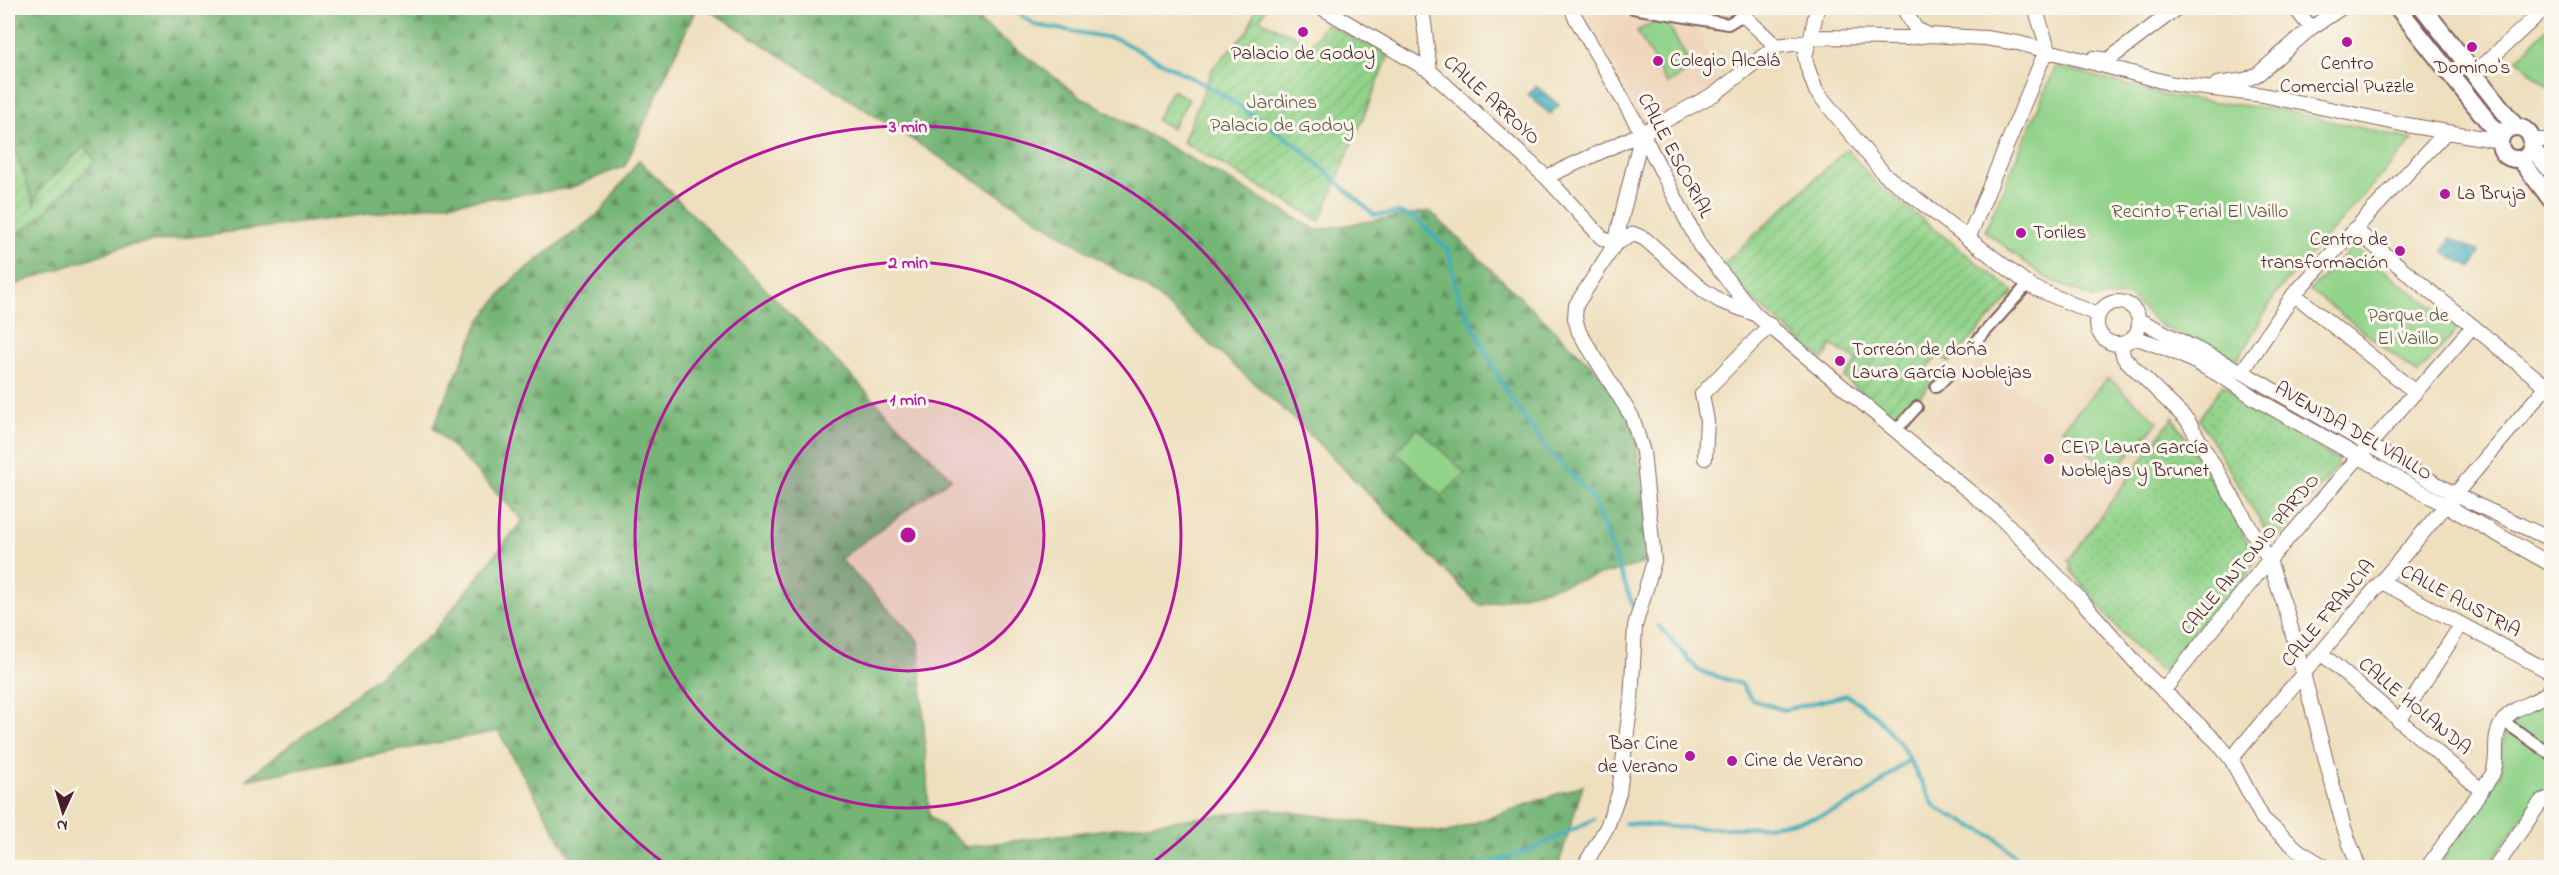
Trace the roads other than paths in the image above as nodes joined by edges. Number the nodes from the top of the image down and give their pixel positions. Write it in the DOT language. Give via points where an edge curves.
graph roads {
  1 [pos="1322,8"];
  2 [pos="1422,8"];
  3 [pos="1575,8"];
  4 [pos="1633,8"];
  5 [pos="1817,8"];
  6 [pos="1904,8"];
  7 [pos="2036,8"];
  8 [pos="2176,8"];
  9 [pos="2295,8"];
  10 [pos="2341,8"];
  11 [pos="2398,8"];
  12 [pos="2423,8"];
  13 [pos="2545,8"];
  14 [pos="1743,15"];
  15 [pos="2311,28"];
  16 [pos="1929,35"];
  17 [pos="1810,40"];
  18 [pos="1776,46"];
  19 [pos="2049,51"];
  20 [pos="2067,56"];
  21 [pos="1430,71"];
  22 [pos="2474,74"];
  23 [pos="2173,84"];
  24 [pos="2516,127"];
  25 [pos="1642,132"];
  26 [pos="2446,132"];
  27 [pos="2500,139"];
  28 [pos="2552,140"];
  29 [pos="2528,148"];
  30 [pos="2552,172"];
  31 [pos="1546,177"];
  32 [pos="2550,198"];
  33 [pos="1621,214"];
  34 [pos="2354,229"];
  35 [pos="1634,234"];
  36 [pos="1968,239"];
  37 [pos="1615,244"];
  38 [pos="2028,284"];
  39 [pos="2294,294"];
  40 [pos="1755,314"];
  41 [pos="2098,315"];
  42 [pos="2139,320"];
  43 [pos="1770,325"];
  44 [pos="2473,326"];
  45 [pos="2133,338"];
  46 [pos="1977,341"];
  47 [pos="2120,344"];
  48 [pos="2242,372"];
  49 [pos="1949,374"];
  50 [pos="2550,386"];
  51 [pos="1936,387"];
  52 [pos="2415,392"];
  53 [pos="1917,407"];
  54 [pos="1896,430"];
  55 [pos="2370,445"];
  56 [pos="1705,458"];
  57 [pos="2359,458"];
  58 [pos="2456,495"];
  59 [pos="2445,507"];
  60 [pos="2552,540"];
  61 [pos="2269,560"];
  62 [pos="2552,565"];
  63 [pos="2382,582"];
  64 [pos="2461,625"];
  65 [pos="2322,654"];
  66 [pos="2552,673"];
  67 [pos="2302,676"];
  68 [pos="2552,687"];
  69 [pos="2163,691"];
  70 [pos="2399,721"];
  71 [pos="2503,721"];
  72 [pos="2552,755"];
  73 [pos="2231,759"];
  74 [pos="2481,790"];
  75 [pos="2552,798"];
  76 [pos="1583,867"];
  77 [pos="2327,867"];
  78 [pos="2359,867"];
  79 [pos="2427,867"];
  80 [pos="2495,867"];
  1 -- 21 [label="street, CALLE ARROYO"];
  2 -- 21 [label="street"];
  3 -- 25 [label="street, CALLE ESCORIAL" via="1574,15"];
  4 -- 14 [label="street" via="1728,24"];
  5 -- 17 [label="street"];
  6 -- 16 [label="street" via="1916,29"];
  7 -- 19 [label="street"];
  8 -- 20 [label="street" via="2108,60"];
  9 -- 15 [label="street"];
  10 -- 15 [label="street"];
  11 -- 27 [label="street"];
  12 -- 22 [label="street"];
  13 -- 22 [label="street"];
  14 -- 18 [label="street"];
  15 -- 23 [label="street" via="2258,74 2245,80"];
  16 -- 17 [label="street"];
  16 -- 19 [label="street" via="1985,38"];
  17 -- 18 [label="street"];
  17 -- 36 [label="street" via="1806,66 1816,91 1884,174"];
  18 -- 25 [label="street" via="1716,93"];
  19 -- 20 [label="street"];
  19 -- 36 [label="street"];
  20 -- 23 [label="street"];
  21 -- 31 [label="street, CALLE ARROYO"];
  22 -- 24 [label="street"];
  23 -- 26 [label="street" via="2263,95"];
  24 -- 27 [label="street" via="2504,132"];
  24 -- 29 [label="street" via="2528,132"];
  25 -- 31 [label="street"];
  25 -- 33 [label="street"];
  25 -- 40 [label="street, CALLE ESCORIAL" via="1700,246"];
  26 -- 27 [label="street"];
  26 -- 34 [label="street"];
  27 -- 29 [label="street" via="2505,155"];
  28 -- 29 [label="street"];
  29 -- 30 [label="street"];
  29 -- 32 [label="street"];
  31 -- 37 [label="street, CALLE ARROYO" via="1602,238"];
  33 -- 35 [label="street"];
  33 -- 37 [label="street"];
  34 -- 39 [label="street"];
  34 -- 44 [label="street"];
  35 -- 37 [label="street"];
  35 -- 40 [label="street" via="1645,238 1703,290"];
  36 -- 38 [label="street"];
  37 -- 76 [label="street" via="1576,305 1575,318 1579,332 1632,417 1643,452 1654,561 1635,626 1631,701 1619,793 1607,827"];
  38 -- 41 [label="street"];
  38 -- 46 [label="street"];
  39 -- 48 [label="street"];
  39 -- 52 [label="street"];
  40 -- 43 [label="street"];
  41 -- 42 [label="street" via="2108,304 2116,302 2131,306"];
  41 -- 47 [label="street" via="2096,324 2104,339"];
  42 -- 45 [label="street"];
  42 -- 48 [label="street, AVENIDA DEL VAILLO"];
  43 -- 54 [label="street"];
  43 -- 56 [label="street" via="1702,394 1707,421"];
  44 -- 50 [label="street"];
  44 -- 52 [label="street, CALLE ANTONIO PARDO"];
  45 -- 47 [label="street"];
  45 -- 57 [label="street, AVENIDA DEL VAILLO" via="2154,344 2234,384"];
  47 -- 61 [label="street" via="2124,357 2188,421"];
  48 -- 55 [label="street, AVENIDA DEL VAILLO"];
  49 -- 51 [label="street"];
  50 -- 58 [label="street, CALLE FRANCIA"];
  52 -- 55 [label="street, CALLE ANTONIO PARDO"];
  53 -- 54 [label="street"];
  54 -- 69 [label="street" via="2000,517"];
  55 -- 57 [label="street, CALLE ANTONIO PARDO"];
  55 -- 58 [label="street, AVENIDA DEL VAILLO"];
  57 -- 59 [label="street, AVENIDA DEL VAILLO"];
  57 -- 61 [label="street, CALLE ANTONIO PARDO"];
  58 -- 59 [label="street, CALLE FRANCIA"];
  58 -- 60 [label="street, AVENIDA DEL VAILLO"];
  59 -- 62 [label="street, AVENIDA DEL VAILLO"];
  59 -- 63 [label="street, CALLE FRANCIA"];
  61 -- 67 [label="street"];
  61 -- 69 [label="street, CALLE ANTONIO PARDO"];
  63 -- 64 [label="street, CALLE AUSTRIA"];
  63 -- 65 [label="street, CALLE FRANCIA"];
  64 -- 66 [label="street, CALLE AUSTRIA"];
  64 -- 70 [label="street"];
  65 -- 67 [label="street, CALLE FRANCIA"];
  65 -- 70 [label="street, CALLE HOLANDA"];
  67 -- 73 [label="street, CALLE FRANCIA"];
  67 -- 78 [label="street" via="2344,828"];
  68 -- 71 [label="street" via="2544,696 2511,711"];
  69 -- 73 [label="street"];
  70 -- 74 [label="street, CALLE HOLANDA"];
  71 -- 72 [label="street"];
  71 -- 74 [label="street" via="2496,734 2495,768"];
  73 -- 77 [label="street" via="2263,819 2299,851"];
  74 -- 79 [label="street"];
  75 -- 80 [label="street" via="2540,803"];
}
